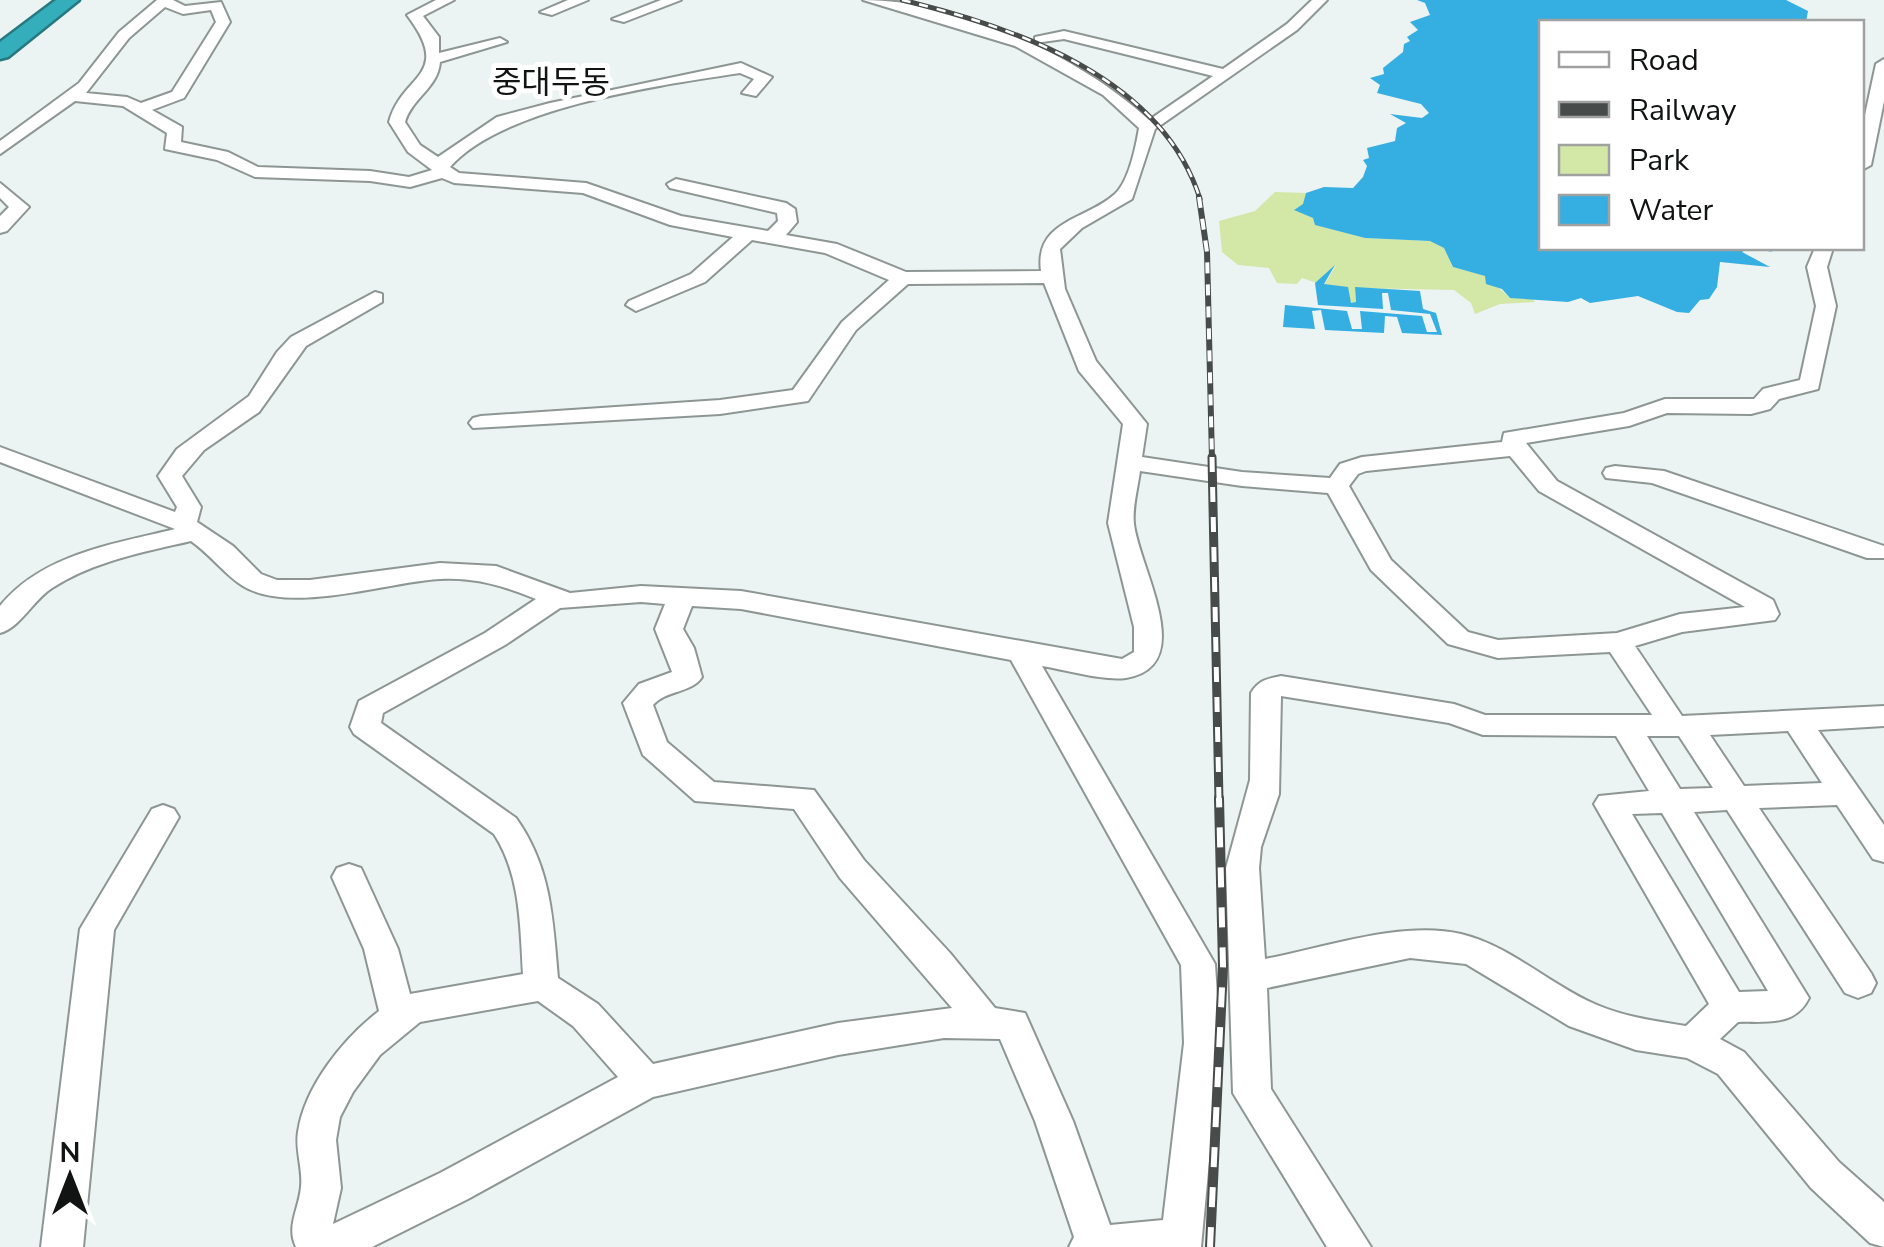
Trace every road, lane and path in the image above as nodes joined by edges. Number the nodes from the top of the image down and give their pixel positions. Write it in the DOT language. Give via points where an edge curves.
graph roads {
  1 [pos="36,0"];
  2 [pos="69,0"];
  3 [pos="165,0"];
  4 [pos="446,0"];
  5 [pos="581,0"];
  6 [pos="674,0"];
  7 [pos="870,0"];
  8 [pos="1320,0"];
  9 [pos="547,12"];
  10 [pos="619,19"];
  11 [pos="0,26"];
  12 [pos="1040,40"];
  13 [pos="500,42"];
  14 [pos="0,52"];
  15 [pos="434,59"];
  16 [pos="1884,64"];
  17 [pos="1223,74"];
  18 [pos="750,93"];
  19 [pos="74,96"];
  20 [pos="140,108"];
  21 [pos="1147,128"];
  22 [pos="0,149"];
  23 [pos="1864,156"];
  24 [pos="442,172"];
  25 [pos="676,184"];
  26 [pos="0,188"];
  27 [pos="0,228"];
  28 [pos="746,235"];
  29 [pos="773,237"];
  30 [pos="1823,250"];
  31 [pos="1050,277"];
  32 [pos="902,278"];
  33 [pos="376,298"];
  34 [pos="636,305"];
  35 [pos="482,423"];
  36 [pos="1516,448"];
  37 [pos="0,454"];
  38 [pos="1130,462"];
  39 [pos="1615,474"];
  40 [pos="1338,486"];
  41 [pos="191,528"];
  42 [pos="1881,556"];
  43 [pos="686,594"];
  44 [pos="558,597"];
  45 [pos="0,624"];
  46 [pos="1618,642"];
  47 [pos="1021,652"];
  48 [pos="1884,716"];
  49 [pos="1796,720"];
  50 [pos="1681,726"];
  51 [pos="1626,727"];
  52 [pos="1846,793"];
  53 [pos="1734,796"];
  54 [pos="1668,800"];
  55 [pos="163,817"];
  56 [pos="1884,850"];
  57 [pos="349,876"];
  58 [pos="1248,977"];
  59 [pos="1858,983"];
  60 [pos="540,986"];
  61 [pos="1729,1006"];
  62 [pos="398,1014"];
  63 [pos="984,1023"];
  64 [pos="1693,1043"];
  65 [pos="645,1082"];
  66 [pos="1884,1228"];
  67 [pos="1181,1242"];
  68 [pos="330,1246"];
  69 [pos="1094,1246"];
  70 [pos="62,1247"];
  71 [pos="1350,1247"];
  1 -- 11 [label="highway"];
  2 -- 14 [label="highway"];
  3 -- 19 [label="street" via="124,35"];
  3 -- 20 [label="street" via="183,10 216,5 223,22 178,95"];
  4 -- 15 [label="street" via="414,15 432,37"];
  5 -- 9 [label="street"];
  6 -- 10 [label="street"];
  7 -- 21 [label="street" via="1031,48 1109,92"];
  8 -- 17 [label="street"];
  12 -- 17 [label="street" via="1064,36"];
  13 -- 15 [label="street"];
  15 -- 24 [label="street" via="431,75 404,103 398,122 414,148"];
  16 -- 23 [label="street"];
  17 -- 21 [label="street"];
  18 -- 24 [label="street" via="764,77 741,68 610,92 503,121 441,162"];
  19 -- 20 [label="street"];
  19 -- 22 [label="street"];
  20 -- 24 [label="street" via="176,130 171,145 222,156 254,172 410,182"];
  21 -- 31 [label="street" via="1126,195 1049,248"];
  24 -- 28 [label="street" via="467,180 586,188 677,221"];
  25 -- 29 [label="street" via="786,209 788,222"];
  26 -- 27 [label="street" via="20,207"];
  28 -- 29 [label="street"];
  28 -- 34 [label="street" via="698,278"];
  29 -- 32 [label="street" via="830,248"];
  30 -- 36 [label="street" via="1817,267 1826,306 1810,384 1751,407 1665,406 1630,419 1512,438"];
  31 -- 32 [label="street"];
  31 -- 38 [label="street" via="1091,372 1136,424"];
  32 -- 35 [label="street" via="848,326 800,396"];
  33 -- 41 [label="street" via="290,349 263,395 176,464 170,476 189,507"];
  36 -- 40 [label="street" via="1362,464 1349,469"];
  36 -- 46 [label="street" via="1548,486 1763,606 1759,618 1680,623"];
  37 -- 41 [label="street"];
  38 -- 40 [label="street" via="1242,480"];
  38 -- 47 [label="street" via="1120,523 1148,627 1148,654 1123,669"];
  39 -- 42 [label="street" via="1655,476"];
  40 -- 46 [label="street" via="1380,564 1458,638 1498,649"];
  41 -- 44 [label="street" via="252,580 275,588 454,571 496,574"];
  41 -- 45 [label="street" via="62,568 18,600"];
  43 -- 44 [label="street" via="581,602"];
  43 -- 47 [label="street"];
  43 -- 63 [label="street" via="669,630 688,677 650,691 638,703 654,747 706,792 803,798 852,869"];
  44 -- 60 [label="street" via="365,715 365,727 505,826 520,844 530,873"];
  46 -- 50 [label="street"];
  47 -- 67 [label="street" via="1198,964 1202,1043"];
  48 -- 49 [label="street"];
  49 -- 50 [label="street"];
  49 -- 52 [label="street"];
  50 -- 51 [label="street"];
  50 -- 53 [label="street"];
  51 -- 54 [label="street"];
  51 -- 58 [label="street" via="1483,725 1454,714 1270,688 1269,763 1242,870"];
  52 -- 53 [label="street"];
  52 -- 56 [label="street"];
  53 -- 54 [label="street"];
  53 -- 59 [label="street"];
  54 -- 61 [label="street" via="1610,804"];
  54 -- 61 [label="street" via="1791,998 1785,1004"];
  55 -- 70 [label="street" via="97,929"];
  57 -- 62 [label="street" via="382,950"];
  58 -- 64 [label="street" via="1410,944 1457,947 1582,1014 1636,1034"];
  58 -- 71 [label="street" via="1252,1093"];
  60 -- 62 [label="street"];
  60 -- 65 [label="street" via="593,1021"];
  61 -- 64 [label="street"];
  62 -- 68 [label="street" via="344,1071 317,1132 322,1189 310,1233"];
  63 -- 65 [label="street" via="838,1039"];
  63 -- 69 [label="street" via="1012,1024 1054,1121"];
  64 -- 66 [label="street" via="1731,1064 1825,1175"];
  65 -- 68 [label="street"];
  67 -- 69 [label="street"];
}
